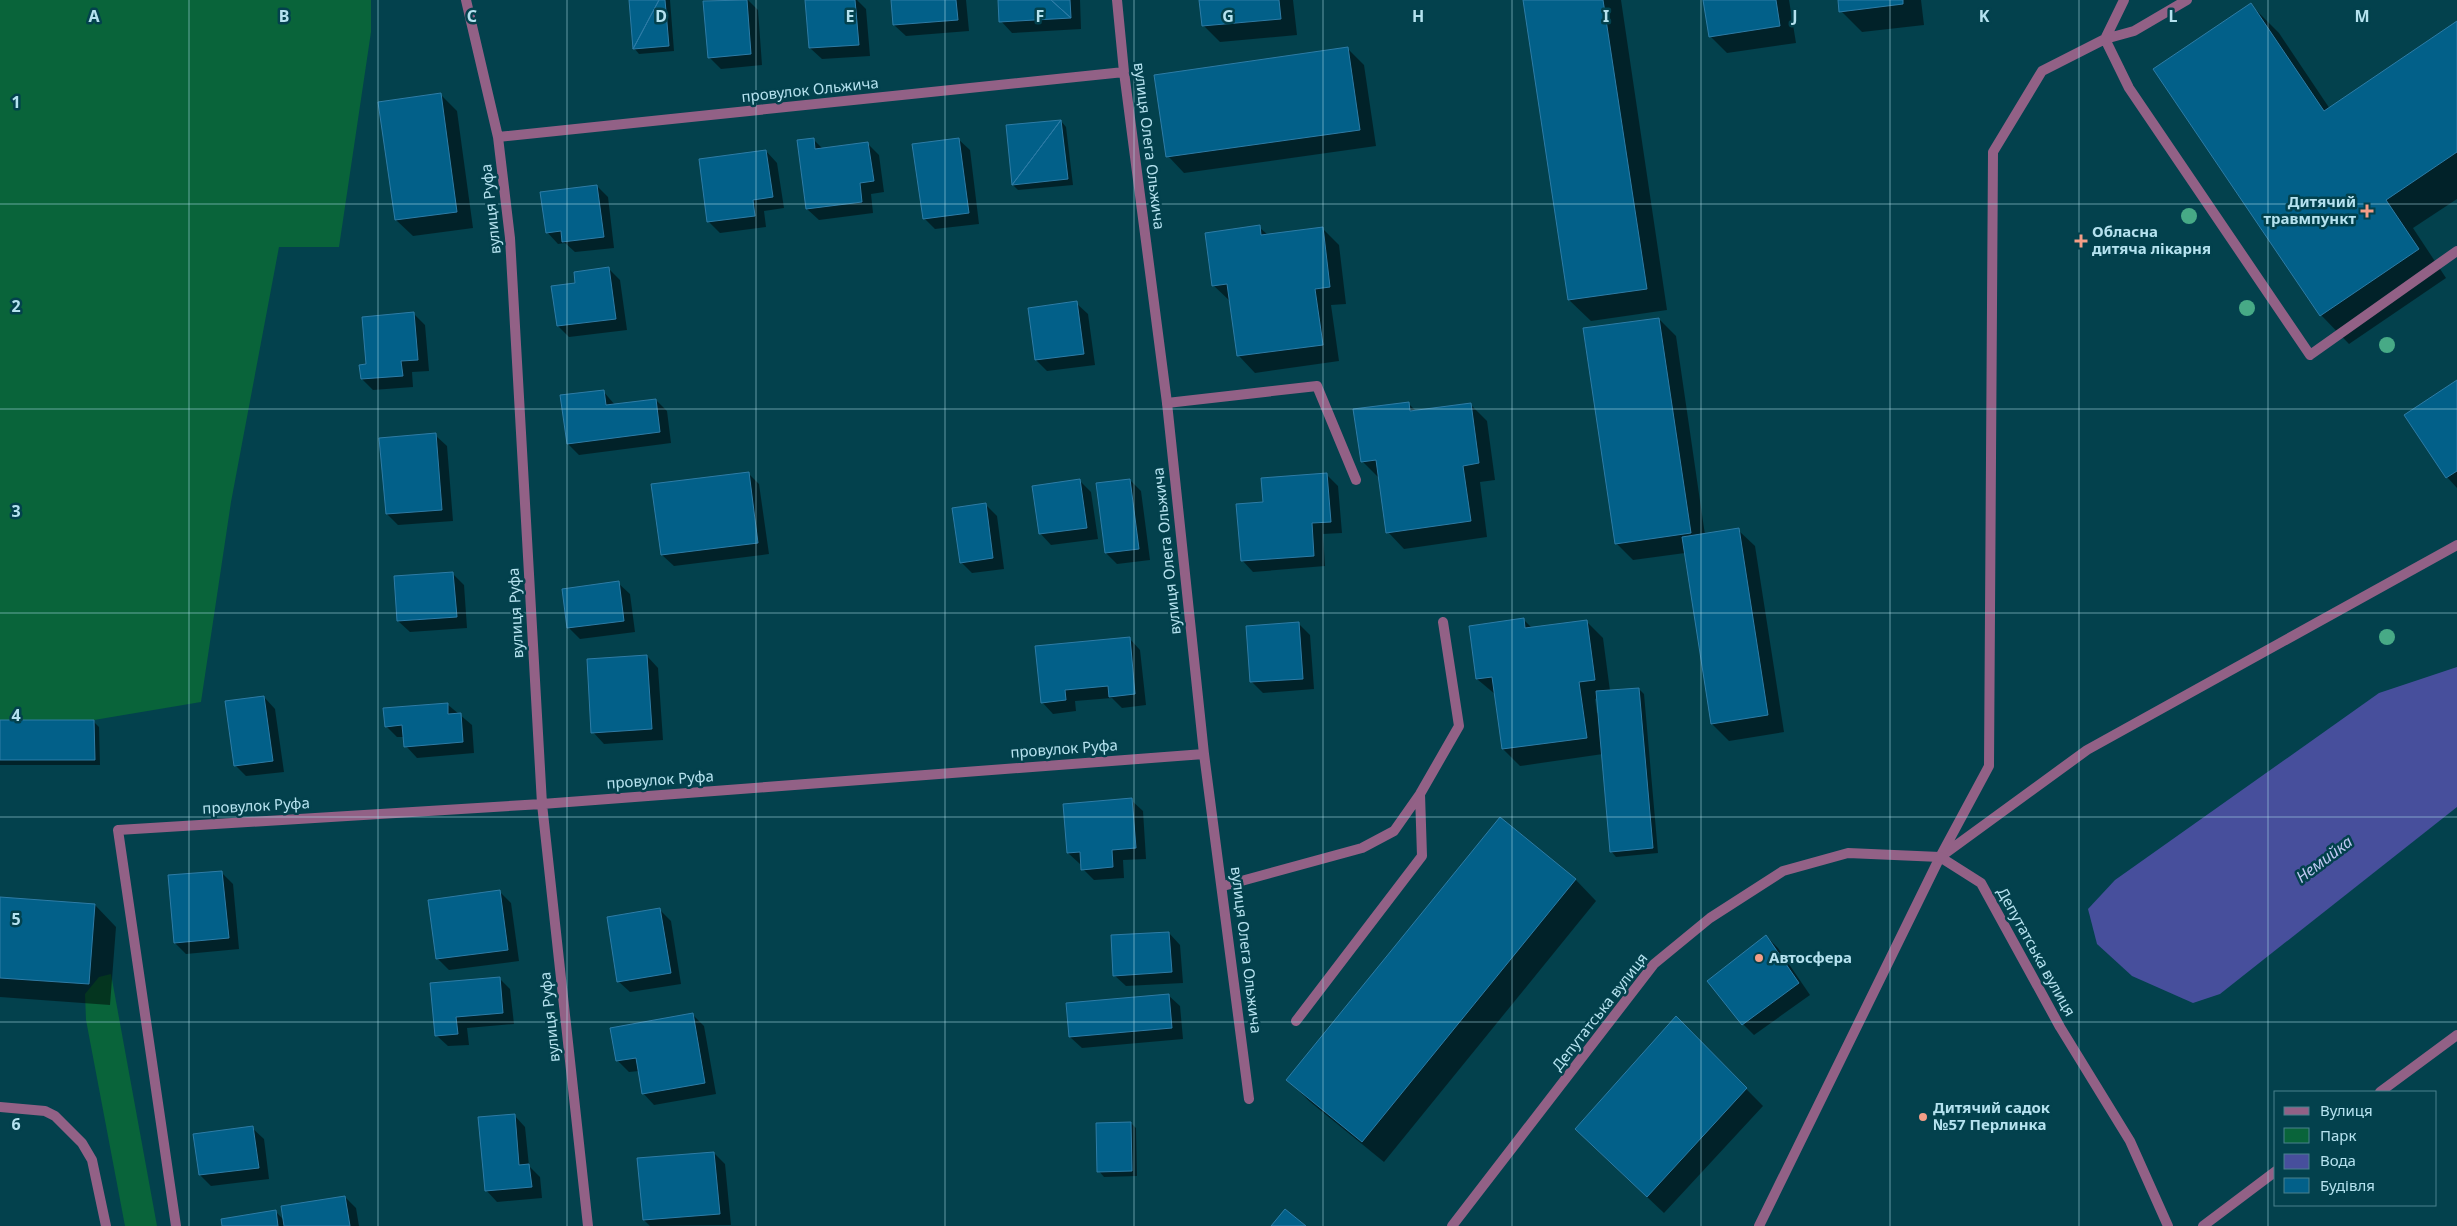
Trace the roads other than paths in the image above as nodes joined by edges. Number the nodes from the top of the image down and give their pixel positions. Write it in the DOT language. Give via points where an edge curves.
graph roads {
  1 [pos="466,0"];
  2 [pos="1118,0"];
  3 [pos="2124,0"];
  4 [pos="2187,0"];
  5 [pos="2105,39"];
  6 [pos="1124,72"];
  7 [pos="498,137"];
  8 [pos="2457,250"];
  9 [pos="1167,403"];
  10 [pos="1356,480"];
  11 [pos="2457,545"];
  12 [pos="1443,622"];
  13 [pos="1204,754"];
  14 [pos="1420,794"];
  15 [pos="542,804"];
  16 [pos="1940,857"];
  17 [pos="1223,886"];
  18 [pos="1296,1021"];
  19 [pos="2457,1035"];
  20 [pos="2381,1091"];
  21 [pos="1249,1099"];
  22 [pos="0,1107"];
  23 [pos="2274,1173"];
  24 [pos="106,1226"];
  25 [pos="176,1226"];
  26 [pos="588,1226"];
  27 [pos="1452,1226"];
  28 [pos="1759,1226"];
  29 [pos="2168,1226"];
  30 [pos="2203,1226"];
  1 -- 7 [label="street, вулиця Руфа"];
  2 -- 6 [label="street, вулиця Олега Ольжича"];
  3 -- 5 [label="street"];
  4 -- 5 [label="street" via="2134,31"];
  5 -- 8 [label="street" via="2129,88 2310,355"];
  5 -- 16 [label="street" via="2042,72 1993,152 1989,766"];
  6 -- 7 [label="street, провулок Ольжича"];
  6 -- 9 [label="street, вулиця Олега Ольжича"];
  7 -- 15 [label="street, вулиця Руфа" via="510,238"];
  9 -- 10 [label="street" via="1317,386"];
  9 -- 13 [label="street, вулиця Олега Ольжича"];
  11 -- 16 [label="street" via="2087,750"];
  12 -- 14 [label="street" via="1459,726"];
  13 -- 15 [label="street, провулок Руфа"];
  13 -- 17 [label="street, вулиця Олега Ольжича"];
  14 -- 17 [label="street" via="1394,831 1362,848"];
  14 -- 18 [label="street" via="1422,856"];
  15 -- 25 [label="street, провулок Руфа" via="118,830"];
  15 -- 26 [label="street, вулиця Руфа"];
  16 -- 27 [label="street, Депутатська вулиця" via="1848,853 1783,871 1710,918 1654,964"];
  16 -- 28 [label="street"];
  16 -- 29 [label="street, Депутатська вулиця" via="1981,883 2060,1027 2130,1141"];
  17 -- 21 [label="street, вулиця Олега Ольжича"];
  19 -- 20 [label="street"];
  22 -- 24 [label="street" via="45,1111 55,1116 82,1143 92,1160"];
  23 -- 30 [label="street"];
}
